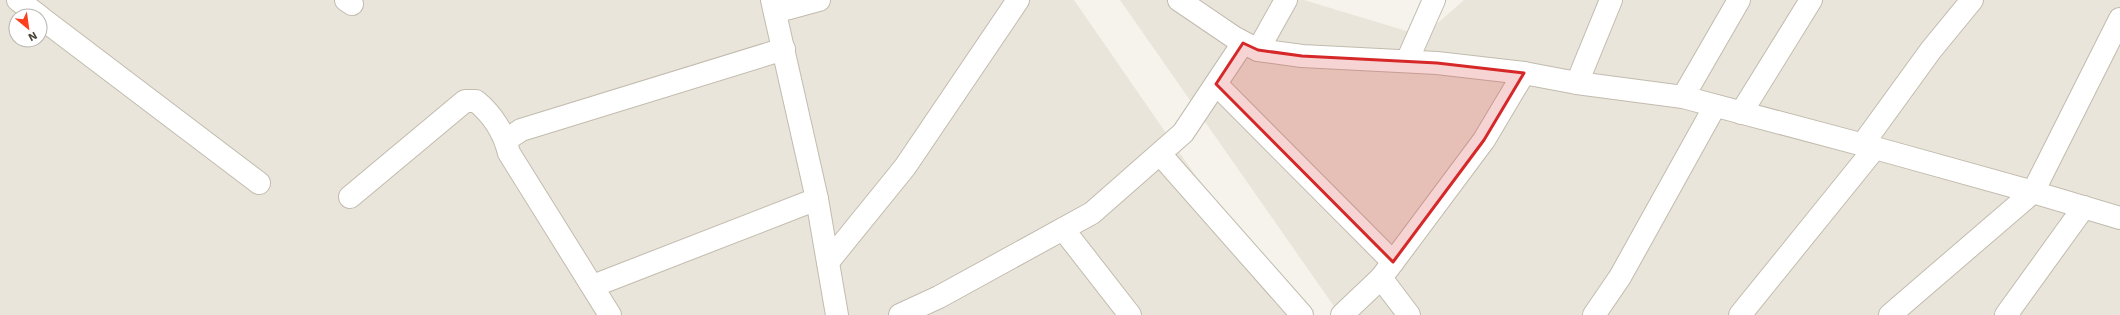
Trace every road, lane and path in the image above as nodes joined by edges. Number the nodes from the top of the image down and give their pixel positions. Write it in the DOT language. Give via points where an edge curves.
graph roads {
  1 [pos="18,0"];
  2 [pos="819,0"];
  3 [pos="1018,0"];
  4 [pos="1179,0"];
  5 [pos="1286,0"];
  6 [pos="1434,0"];
  7 [pos="1611,0"];
  8 [pos="1739,0"];
  9 [pos="1811,0"];
  10 [pos="1972,0"];
  11 [pos="774,6"];
  12 [pos="29,8"];
  13 [pos="2120,19"];
  14 [pos="48,22"];
  15 [pos="1251,46"];
  16 [pos="784,49"];
  17 [pos="1407,61"];
  18 [pos="1524,73"];
  19 [pos="1577,83"];
  20 [pos="1216,84"];
  21 [pos="1683,98"];
  22 [pos="1715,106"];
  23 [pos="1741,113"];
  24 [pos="506,140"];
  25 [pos="1868,146"];
  26 [pos="1160,154"];
  27 [pos="259,183"];
  28 [pos="2033,192"];
  29 [pos="350,197"];
  30 [pos="817,199"];
  31 [pos="2084,207"];
  32 [pos="2120,218"];
  33 [pos="1063,229"];
  34 [pos="828,262"];
  35 [pos="1387,270"];
  36 [pos="593,286"];
  37 [pos="610,315"];
  38 [pos="837,315"];
  39 [pos="900,315"];
  40 [pos="1130,315"];
  41 [pos="1302,315"];
  42 [pos="1342,315"];
  43 [pos="1409,315"];
  44 [pos="1594,315"];
  45 [pos="1740,315"];
  46 [pos="1890,315"];
  47 [pos="2006,315"];
  1 -- 12 [label="street"];
  2 -- 11 [label="street"];
  3 -- 34 [label="street" via="905,167"];
  4 -- 15 [label="street"];
  5 -- 15 [label="street"];
  6 -- 17 [label="street"];
  7 -- 19 [label="street"];
  8 -- 21 [label="street"];
  9 -- 23 [label="street"];
  10 -- 25 [label="street" via="1931,50"];
  11 -- 16 [label="street"];
  13 -- 28 [label="street"];
  14 -- 27 [label="street"];
  15 -- 17 [label="street" via="1302,56"];
  15 -- 20 [label="street"];
  16 -- 24 [label="street" via="521,130"];
  16 -- 30 [label="street"];
  17 -- 18 [label="street"];
  18 -- 19 [label="street"];
  18 -- 35 [label="street" via="1484,140"];
  19 -- 21 [label="street"];
  20 -- 26 [label="street" via="1183,133"];
  20 -- 35 [label="street"];
  21 -- 22 [label="street"];
  22 -- 23 [label="street"];
  22 -- 44 [label="street" via="1620,277"];
  23 -- 25 [label="street"];
  24 -- 29 [label="street" via="486,109 476,101 466,101"];
  24 -- 36 [label="street" via="509,153"];
  25 -- 28 [label="street"];
  25 -- 45 [label="street"];
  26 -- 33 [label="street" via="1092,213"];
  26 -- 41 [label="street"];
  28 -- 31 [label="street"];
  28 -- 46 [label="street"];
  30 -- 34 [label="street"];
  30 -- 36 [label="street"];
  31 -- 32 [label="street"];
  31 -- 47 [label="street"];
  33 -- 39 [label="street"];
  33 -- 40 [label="street"];
  34 -- 38 [label="street"];
  35 -- 42 [label="street"];
  35 -- 43 [label="street"];
  36 -- 37 [label="street"];
}
